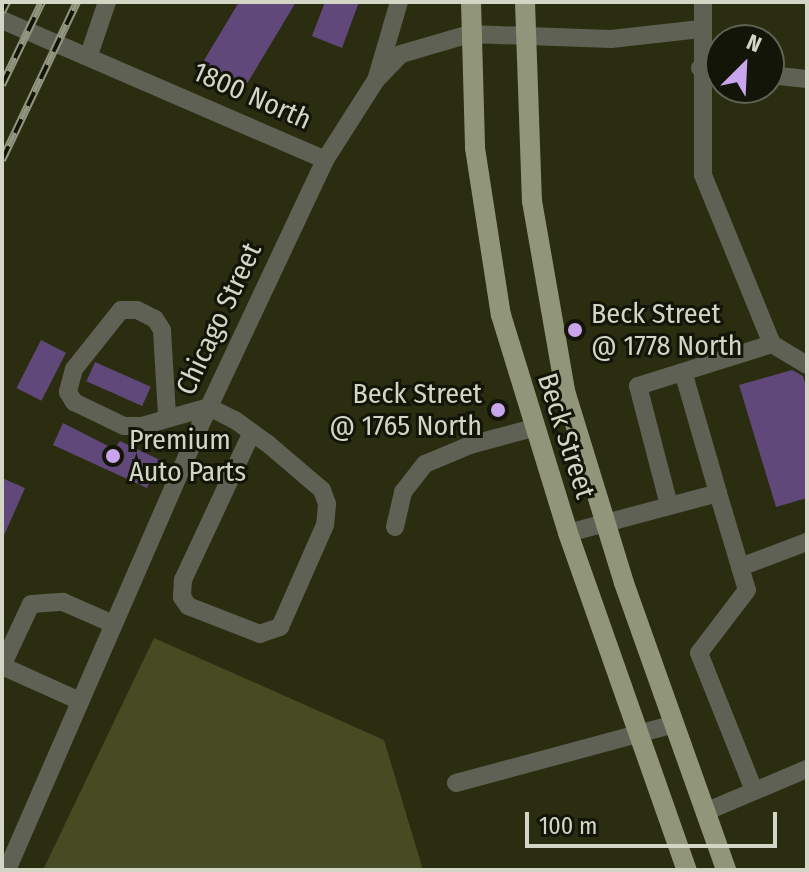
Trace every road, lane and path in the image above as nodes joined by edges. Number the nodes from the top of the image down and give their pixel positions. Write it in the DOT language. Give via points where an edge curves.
graph roads {
  1 [pos="107,2"];
  2 [pos="399,2"];
  3 [pos="471,2"];
  4 [pos="525,2"];
  5 [pos="703,2"];
  6 [pos="2,9"];
  7 [pos="2,20"];
  8 [pos="700,29"];
  9 [pos="470,34"];
  10 [pos="524,34"];
  11 [pos="91,49"];
  12 [pos="700,68"];
  13 [pos="705,68"];
  14 [pos="785,77"];
  15 [pos="807,79"];
  16 [pos="376,80"];
  17 [pos="156,84"];
  18 [pos="325,160"];
  19 [pos="772,344"];
  20 [pos="807,365"];
  21 [pos="684,375"];
  22 [pos="209,407"];
  23 [pos="167,415"];
  24 [pos="533,428"];
  25 [pos="252,432"];
  26 [pos="718,493"];
  27 [pos="669,505"];
  28 [pos="605,523"];
  29 [pos="395,527"];
  30 [pos="568,533"];
  31 [pos="807,542"];
  32 [pos="740,567"];
  33 [pos="113,624"];
  34 [pos="2,666"];
  35 [pos="80,701"];
  36 [pos="674,724"];
  37 [pos="638,736"];
  38 [pos="807,769"];
  39 [pos="456,783"];
  40 [pos="753,788"];
  41 [pos="705,812"];
  42 [pos="682,869"];
  43 [pos="7,870"];
  44 [pos="726,870"];
  1 -- 11 [label="street"];
  2 -- 16 [label="street"];
  3 -- 9 [label="main road, Beck Street"];
  4 -- 10 [label="main road, Beck Street"];
  5 -- 8 [label="street"];
  6 -- 11 [label="street, 1800 North"];
  7 -- 17 [label="street, 1800 North" via="145,84"];
  8 -- 10 [label="street, Chicago Street" via="611,39"];
  8 -- 12 [label="street"];
  9 -- 10 [label="street, Chicago Street"];
  9 -- 16 [label="street, Chicago Street" via="401,54"];
  9 -- 24 [label="main road, Beck Street" via="486,235 501,315"];
  10 -- 28 [label="main road, Beck Street" via="529,162 541,266 565,391"];
  11 -- 17 [label="street, 1800 North" via="149,75"];
  12 -- 13 [label="street"];
  12 -- 19 [label="street" via="703,175"];
  14 -- 15 [label="street"];
  16 -- 18 [label="street, Chicago Street"];
  17 -- 18 [label="street, 1800 North"];
  18 -- 22 [label="street, Chicago Street"];
  19 -- 20 [label="street"];
  19 -- 21 [label="street"];
  21 -- 26 [label="street"];
  21 -- 27 [label="street" via="638,386"];
  22 -- 23 [label="street"];
  22 -- 25 [label="street"];
  22 -- 33 [label="street, Chicago Street"];
  23 -- 23 [label="street" via="142,426 124,426 74,402 68,392 74,369 121,310 137,310 155,319 162,330"];
  24 -- 29 [label="street" via="425,464 403,492"];
  24 -- 30 [label="main road, Beck Street"];
  25 -- 25 [label="street" via="322,490 327,504 325,525 280,627 260,634 188,606 182,597 183,580"];
  26 -- 27 [label="street"];
  26 -- 32 [label="street"];
  27 -- 28 [label="street"];
  28 -- 30 [label="street"];
  28 -- 36 [label="main road, Beck Street"];
  30 -- 37 [label="main road, Beck Street"];
  31 -- 32 [label="street"];
  32 -- 40 [label="street" via="747,590 699,653"];
  33 -- 34 [label="street" via="63,602 31,604"];
  33 -- 35 [label="street, Chicago Street"];
  34 -- 35 [label="street"];
  35 -- 43 [label="street, Chicago Street"];
  36 -- 37 [label="street"];
  36 -- 41 [label="main road, Beck Street"];
  37 -- 39 [label="street"];
  37 -- 42 [label="main road, Beck Street"];
  38 -- 40 [label="street"];
  40 -- 41 [label="street"];
  41 -- 44 [label="main road, Beck Street"];
}
